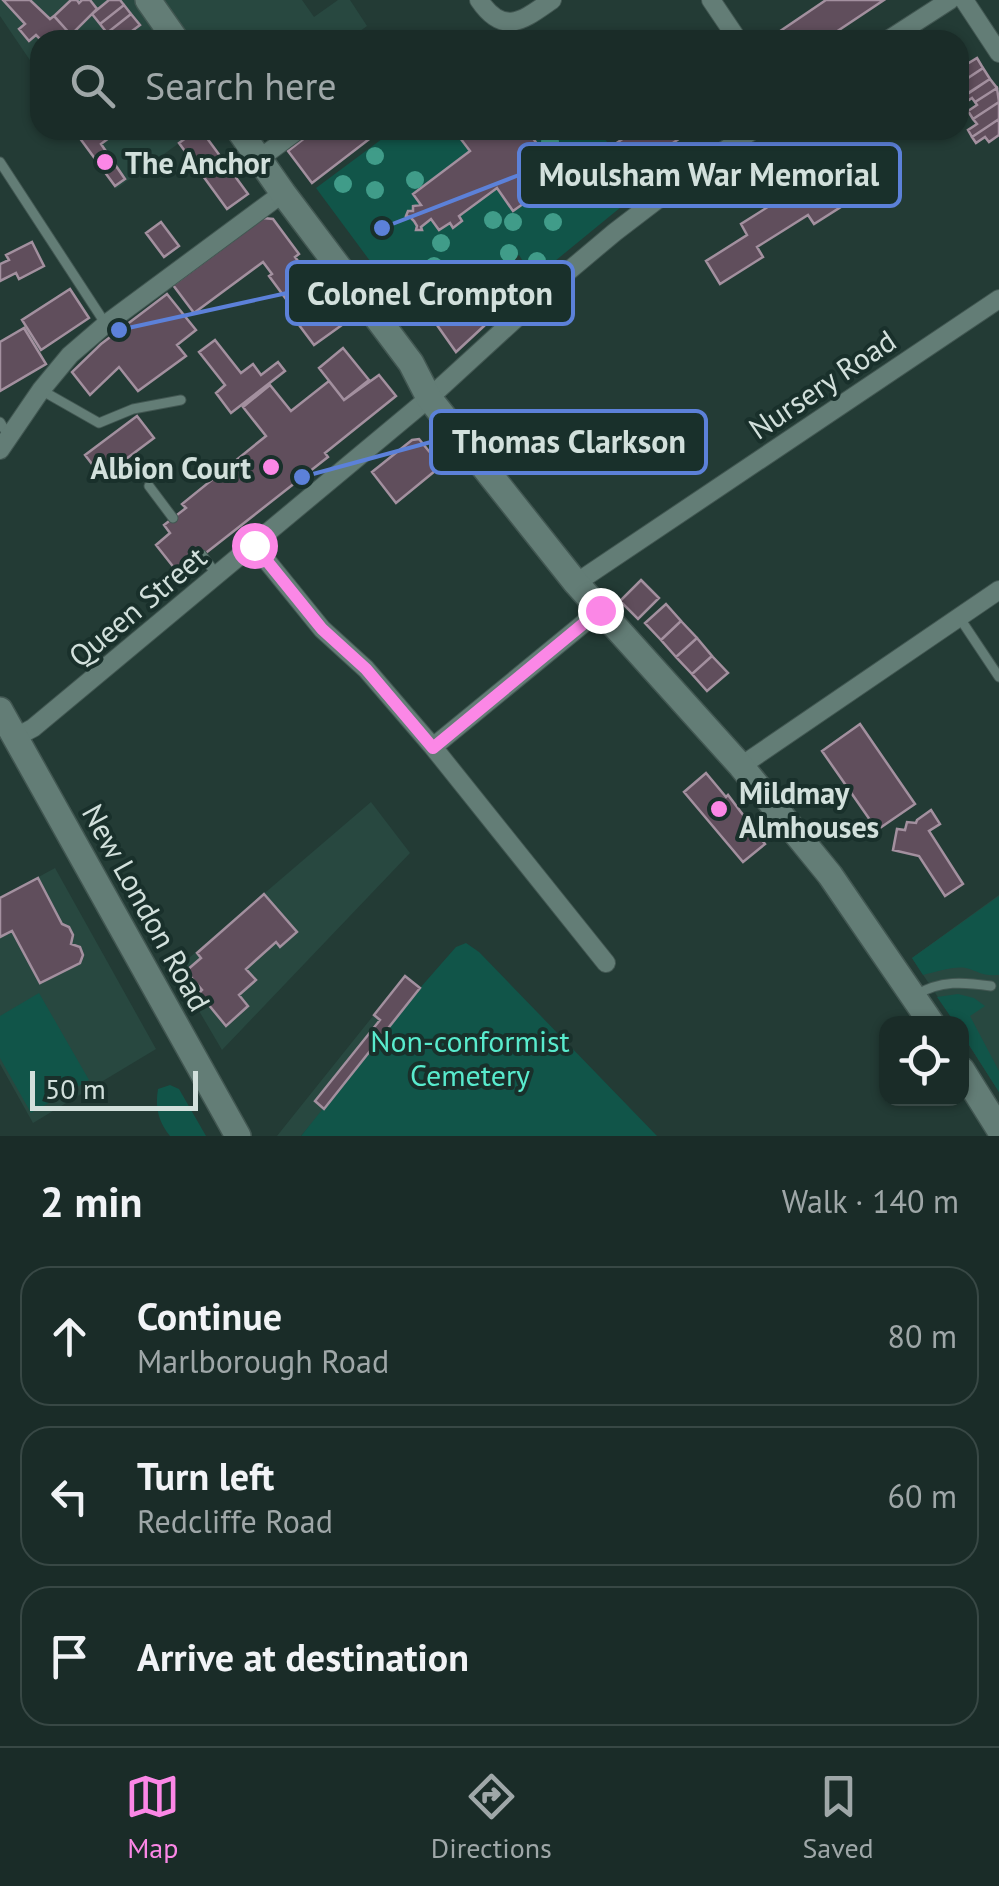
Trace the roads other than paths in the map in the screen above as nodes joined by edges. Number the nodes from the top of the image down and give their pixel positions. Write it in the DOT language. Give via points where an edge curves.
graph roads {
  1 [pos="479,0"];
  2 [pos="552,0"];
  3 [pos="711,0"];
  4 [pos="950,0"];
  5 [pos="964,0"];
  6 [pos="151,1"];
  7 [pos="170,30"];
  8 [pos="731,30"];
  9 [pos="904,30"];
  10 [pos="999,53"];
  11 [pos="246,140"];
  12 [pos="285,140"];
  13 [pos="739,140"];
  14 [pos="259,159"];
  15 [pos="0,162"];
  16 [pos="283,193"];
  17 [pos="999,299"];
  18 [pos="106,324"];
  19 [pos="42,390"];
  20 [pos="430,398"];
  21 [pos="181,400"];
  22 [pos="3,436"];
  23 [pos="149,486"];
  24 [pos="173,518"];
  25 [pos="254,545"];
  26 [pos="202,555"];
  27 [pos="217,574"];
  28 [pos="576,583"];
  29 [pos="999,590"];
  30 [pos="600,610"];
  31 [pos="959,617"];
  32 [pos="999,677"];
  33 [pos="0,710"];
  34 [pos="16,738"];
  35 [pos="433,748"];
  36 [pos="741,766"];
  37 [pos="606,963"];
  38 [pos="991,986"];
  39 [pos="914,996"];
  40 [pos="927,1016"];
  41 [pos="969,1084"];
  42 [pos="991,1129"];
  43 [pos="238,1136"];
  1 -- 2 [label="street" via="502,22 518,22"];
  3 -- 8 [label="street"];
  4 -- 9 [label="street"];
  5 -- 10 [label="street"];
  6 -- 7 [label="street"];
  11 -- 14 [label="street"];
  12 -- 14 [label="street"];
  13 -- 20 [label="street, Queen Street" via="615,232"];
  14 -- 16 [label="street"];
  15 -- 18 [label="lane"];
  16 -- 18 [label="street"];
  16 -- 20 [label="street"];
  17 -- 28 [label="street, Nursery Road"];
  18 -- 19 [label="street"];
  19 -- 21 [label="lane" via="100,423"];
  19 -- 22 [label="street"];
  20 -- 25 [label="street, Queen Street"];
  20 -- 28 [label="street"];
  23 -- 24 [label="lane"];
  25 -- 27 [label="street, Queen Street"];
  25 -- 35 [label="street"];
  26 -- 27 [label="lane"];
  27 -- 34 [label="street, Queen Street"];
  28 -- 30 [label="street"];
  29 -- 31 [label="street"];
  30 -- 35 [label="street"];
  30 -- 36 [label="street"];
  31 -- 32 [label="lane"];
  31 -- 36 [label="street"];
  33 -- 34 [label="street, New London Road"];
  34 -- 43 [label="street, New London Road"];
  35 -- 37 [label="street"];
  36 -- 39 [label="street" via="830,875"];
  38 -- 39 [label="lane" via="948,983"];
  39 -- 40 [label="street"];
  41 -- 42 [label="street"];
}
